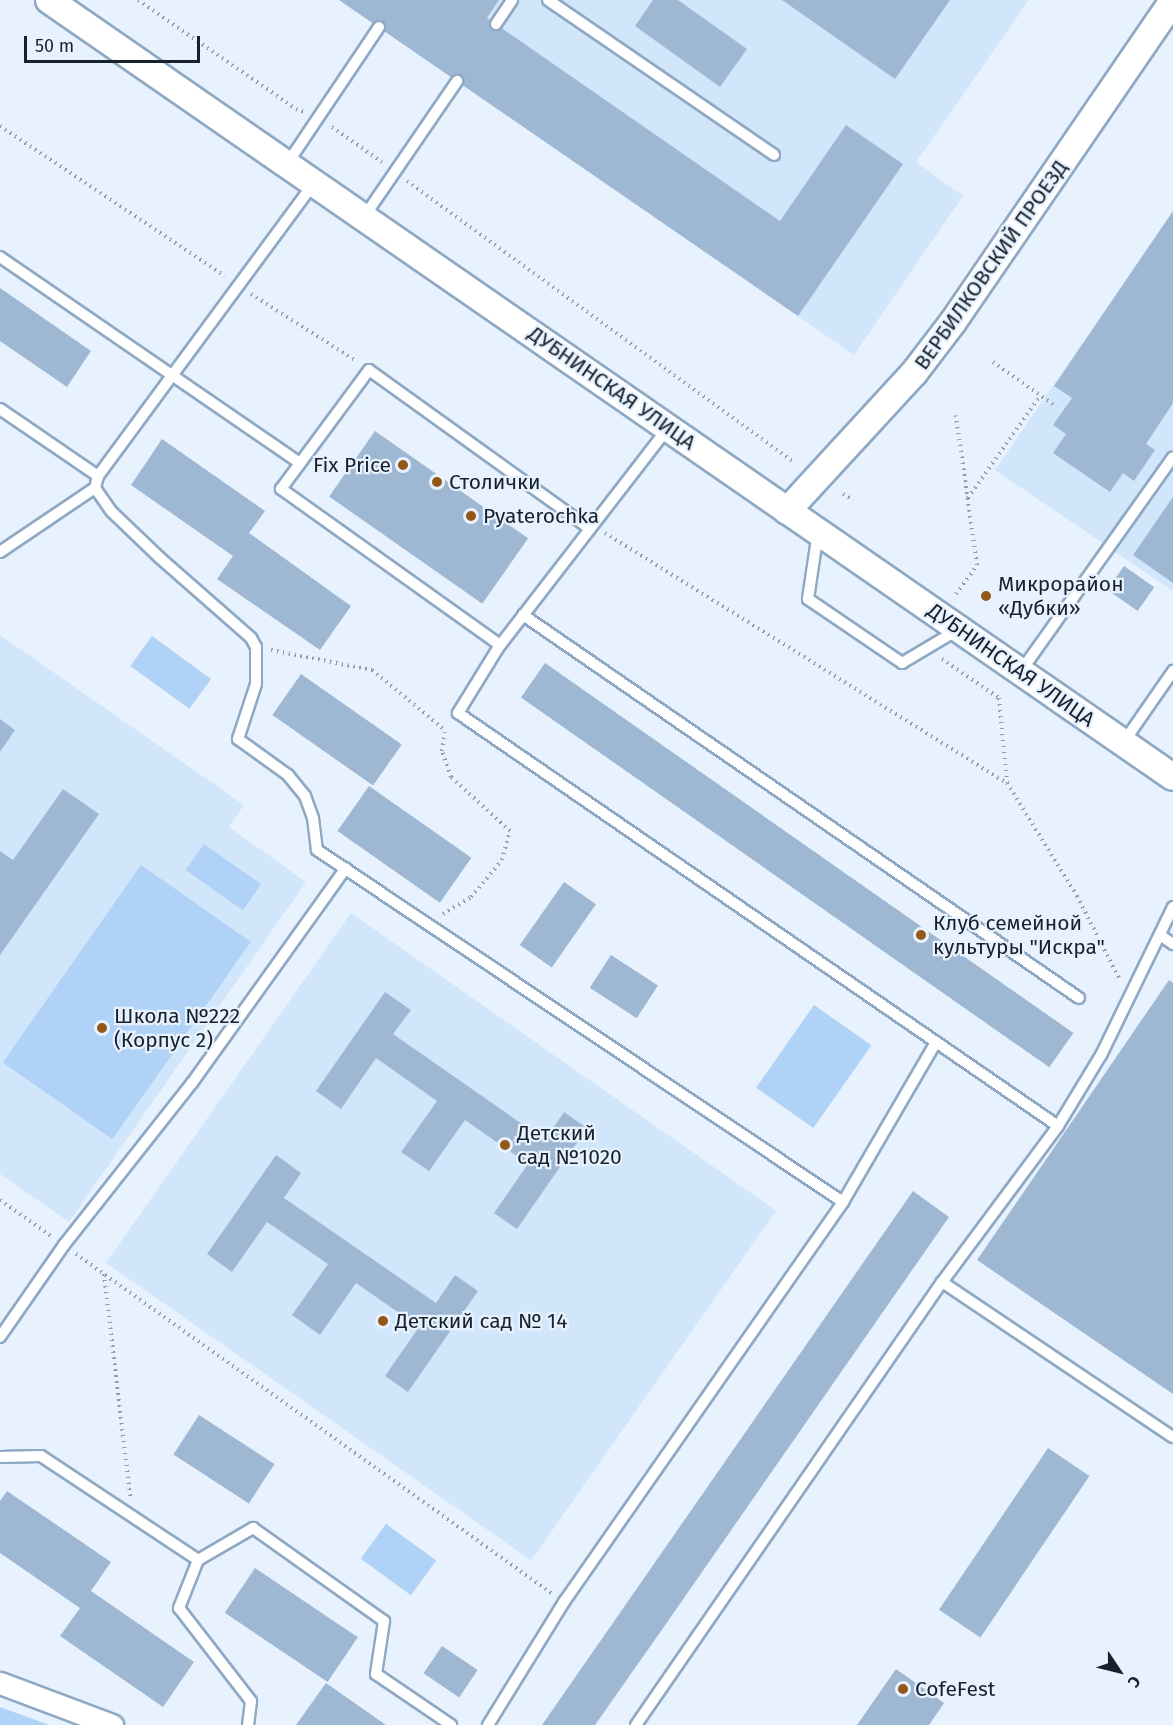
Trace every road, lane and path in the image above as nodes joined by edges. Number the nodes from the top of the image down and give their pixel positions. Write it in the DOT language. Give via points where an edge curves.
graph roads {
  1 [pos="49,0"];
  2 [pos="138,0"];
  3 [pos="512,0"];
  4 [pos="548,0"];
  5 [pos="1173,2"];
  6 [pos="496,24"];
  7 [pos="379,27"];
  8 [pos="457,81"];
  9 [pos="319,117"];
  10 [pos="0,126"];
  11 [pos="774,155"];
  12 [pos="287,164"];
  13 [pos="395,172"];
  14 [pos="315,183"];
  15 [pos="364,217"];
  16 [pos="0,257"];
  17 [pos="238,285"];
  18 [pos="993,362"];
  19 [pos="369,370"];
  20 [pos="173,375"];
  21 [pos="1040,396"];
  22 [pos="1057,407"];
  23 [pos="0,409"];
  24 [pos="956,415"];
  25 [pos="669,427"];
  26 [pos="1173,457"];
  27 [pos="793,461"];
  28 [pos="300,463"];
  29 [pos="98,476"];
  30 [pos="95,488"];
  31 [pos="843,494"];
  32 [pos="850,498"];
  33 [pos="968,499"];
  34 [pos="787,511"];
  35 [pos="591,527"];
  36 [pos="818,532"];
  37 [pos="0,552"];
  38 [pos="956,594"];
  39 [pos="523,615"];
  40 [pos="959,629"];
  41 [pos="500,645"];
  42 [pos="256,647"];
  43 [pos="927,648"];
  44 [pos="1173,670"];
  45 [pos="1021,672"];
  46 [pos="458,713"];
  47 [pos="445,732"];
  48 [pos="1123,743"];
  49 [pos="1173,777"];
  50 [pos="1007,783"];
  51 [pos="346,868"];
  52 [pos="1173,907"];
  53 [pos="425,920"];
  54 [pos="1160,935"];
  55 [pos="1173,944"];
  56 [pos="1129,996"];
  57 [pos="1079,998"];
  58 [pos="936,1042"];
  59 [pos="1058,1126"];
  60 [pos="0,1200"];
  61 [pos="843,1202"];
  62 [pos="64,1245"];
  63 [pos="104,1274"];
  64 [pos="942,1282"];
  65 [pos="0,1337"];
  66 [pos="1173,1437"];
  67 [pos="0,1457"];
  68 [pos="132,1517"];
  69 [pos="198,1560"];
  70 [pos="564,1602"];
  71 [pos="0,1683"];
  72 [pos="112,1725"];
  73 [pos="248,1725"];
  74 [pos="451,1725"];
  75 [pos="488,1725"];
  76 [pos="636,1725"];
  1 -- 12 [label="street, ДУБНИНСКАЯ УЛИЦА"];
  2 -- 9 [label="path" via="296,109"];
  3 -- 6 [label="lane"];
  4 -- 11 [label="lane"];
  5 -- 34 [label="street, ВЕРБИЛКОВСКИЙ ПРОЕЗД" via="914,373"];
  7 -- 9 [label="lane"];
  8 -- 13 [label="lane"];
  9 -- 12 [label="lane"];
  9 -- 13 [label="path"];
  10 -- 17 [label="path"];
  12 -- 14 [label="street, ДУБНИНСКАЯ УЛИЦА"];
  13 -- 15 [label="lane"];
  13 -- 27 [label="path"];
  14 -- 15 [label="street, ДУБНИНСКАЯ УЛИЦА"];
  14 -- 17 [label="lane"];
  15 -- 25 [label="street, ДУБНИНСКАЯ УЛИЦА"];
  16 -- 20 [label="lane"];
  17 -- 19 [label="path"];
  17 -- 20 [label="lane"];
  18 -- 21 [label="path"];
  19 -- 28 [label="lane"];
  19 -- 35 [label="lane"];
  20 -- 28 [label="lane"];
  20 -- 29 [label="lane"];
  21 -- 22 [label="path"];
  21 -- 33 [label="path"];
  23 -- 29 [label="lane"];
  24 -- 33 [label="path"];
  25 -- 34 [label="street, ДУБНИНСКАЯ УЛИЦА"];
  25 -- 35 [label="lane"];
  26 -- 45 [label="lane"];
  28 -- 41 [label="lane" via="281,489"];
  29 -- 30 [label="lane"];
  30 -- 37 [label="lane"];
  30 -- 42 [label="lane" via="112,512 251,638"];
  31 -- 32 [label="path"];
  33 -- 38 [label="path" via="977,565"];
  34 -- 36 [label="street, ДУБНИНСКАЯ УЛИЦА"];
  35 -- 39 [label="lane"];
  35 -- 50 [label="path"];
  36 -- 40 [label="street, ДУБНИНСКАЯ УЛИЦА"];
  36 -- 43 [label="lane" via="808,599 902,663"];
  39 -- 41 [label="lane"];
  39 -- 57 [label="lane"];
  40 -- 43 [label="lane"];
  40 -- 45 [label="street, ДУБНИНСКАЯ УЛИЦА"];
  41 -- 46 [label="lane"];
  42 -- 47 [label="path" via="372,670"];
  42 -- 51 [label="lane" via="256,684 238,739 288,775 305,796 313,818 317,850"];
  43 -- 50 [label="path" via="999,698"];
  44 -- 48 [label="lane"];
  45 -- 48 [label="street, ДУБНИНСКАЯ УЛИЦА"];
  46 -- 47 [label="path"];
  46 -- 58 [label="lane"];
  47 -- 53 [label="path" via="442,751 451,777 510,831 502,860 471,897 448,912"];
  48 -- 49 [label="street, ДУБНИНСКАЯ УЛИЦА"];
  50 -- 56 [label="path" via="1077,897"];
  51 -- 53 [label="lane"];
  51 -- 62 [label="lane" via="192,1083"];
  52 -- 54 [label="lane"];
  53 -- 61 [label="lane"];
  54 -- 55 [label="lane"];
  54 -- 56 [label="lane"];
  56 -- 59 [label="lane" via="1101,1054"];
  58 -- 59 [label="lane"];
  58 -- 61 [label="lane"];
  59 -- 64 [label="lane"];
  60 -- 62 [label="path"];
  61 -- 70 [label="lane"];
  62 -- 63 [label="path"];
  62 -- 65 [label="lane"];
  63 -- 68 [label="path"];
  63 -- 70 [label="path"];
  64 -- 66 [label="lane"];
  64 -- 76 [label="lane"];
  67 -- 68 [label="lane" via="41,1456"];
  68 -- 69 [label="lane"];
  69 -- 73 [label="lane" via="179,1608 251,1701"];
  69 -- 74 [label="lane" via="254,1528 384,1621 376,1674"];
  70 -- 75 [label="lane"];
  71 -- 72 [label="street"];
}
